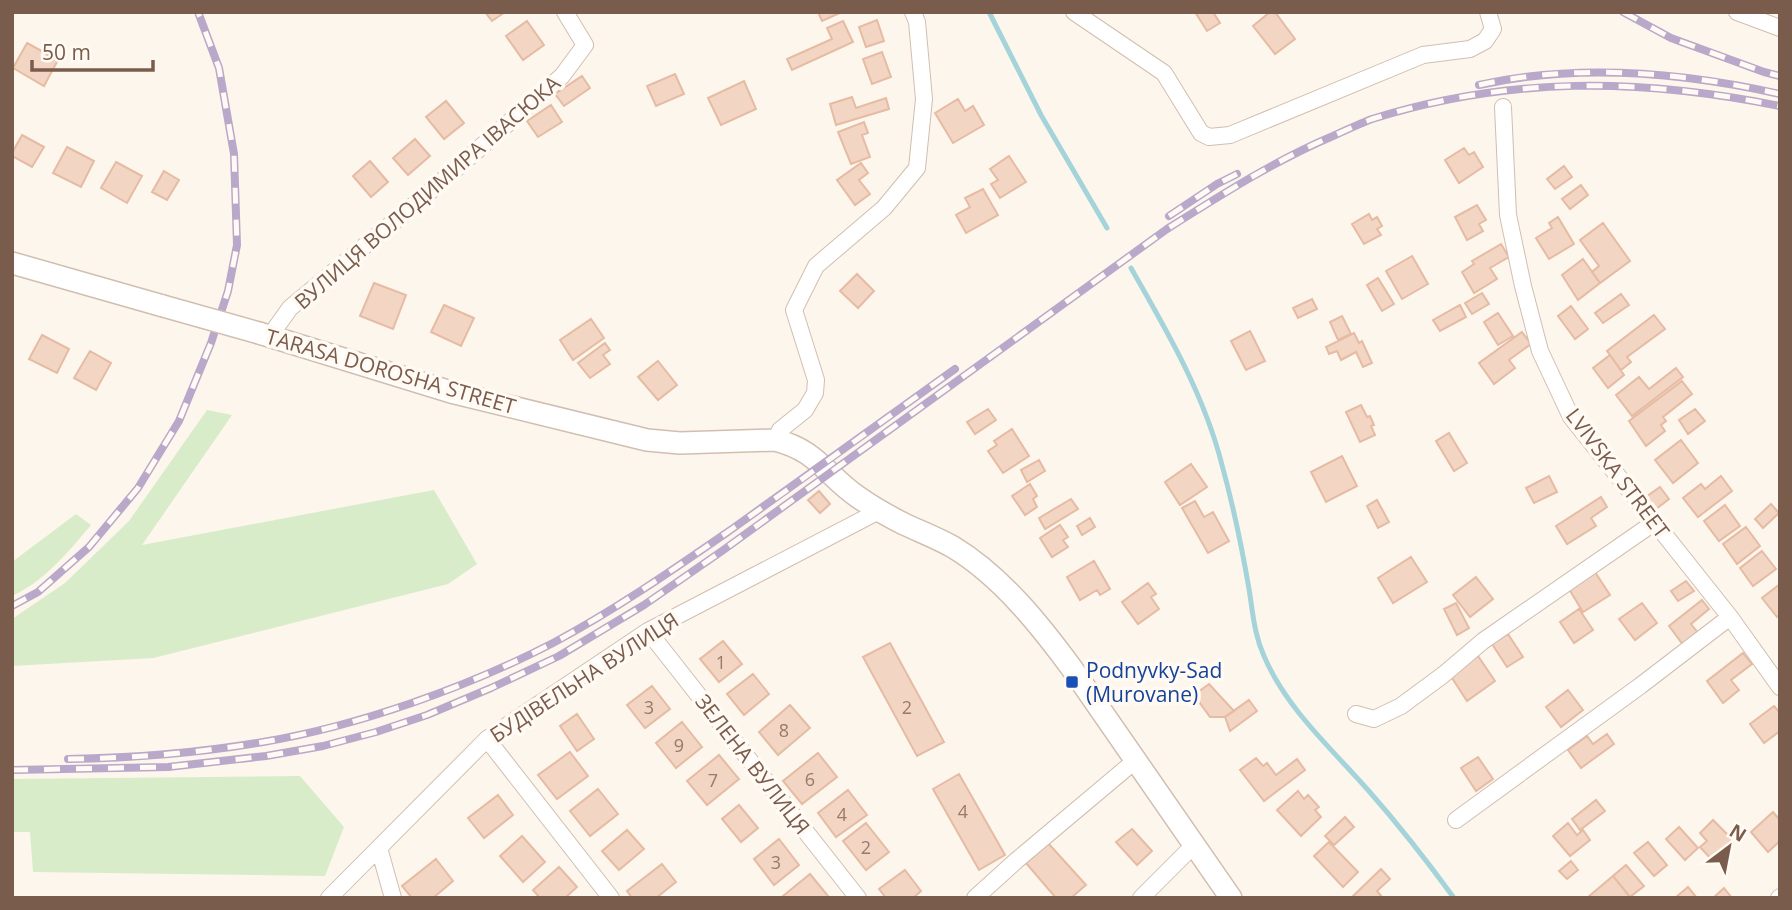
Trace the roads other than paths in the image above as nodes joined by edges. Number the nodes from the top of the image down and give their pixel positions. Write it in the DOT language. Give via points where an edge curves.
graph roads {
  1 [pos="565,12"];
  2 [pos="913,12"];
  3 [pos="1074,12"];
  4 [pos="1737,12"];
  5 [pos="1488,13"];
  6 [pos="1780,28"];
  7 [pos="1503,107"];
  8 [pos="12,263"];
  9 [pos="264,334"];
  10 [pos="775,440"];
  11 [pos="879,510"];
  12 [pos="1655,522"];
  13 [pos="1730,617"];
  14 [pos="648,631"];
  15 [pos="1780,687"];
  16 [pos="1356,714"];
  17 [pos="487,740"];
  18 [pos="1136,760"];
  19 [pos="1456,820"];
  20 [pos="1193,846"];
  21 [pos="379,848"];
  22 [pos="329,898"];
  23 [pos="393,898"];
  24 [pos="611,898"];
  25 [pos="858,898"];
  26 [pos="975,898"];
  27 [pos="1141,898"];
  28 [pos="1231,898"];
  1 -- 9 [label="street, ВУЛИЦЯ ВОЛОДИМИРА ІВАСЮКА" via="585,45 562,76"];
  2 -- 10 [label="street" via="924,99 917,167 884,208 816,266 794,310 817,380 815,393"];
  3 -- 5 [label="street" via="1164,73 1201,133 1209,137 1230,135 1423,55 1470,48 1485,41 1493,29"];
  4 -- 6 [label="street"];
  7 -- 12 [label="street, LVIVSKA STREET" via="1508,215 1540,351 1571,417"];
  8 -- 9 [label="street, TARASA DOROSHA STREET, bridge"];
  9 -- 10 [label="street, TARASA DOROSHA STREET" via="451,391 647,440"];
  10 -- 11 [label="street" via="806,452 839,483"];
  11 -- 14 [label="street, БУДІВЕЛЬНА ВУЛИЦЯ"];
  11 -- 18 [label="street" via="955,548 994,579 1064,657"];
  12 -- 13 [label="street, LVIVSKA STREET"];
  12 -- 16 [label="street" via="1483,641 1401,706 1374,719"];
  13 -- 15 [label="street, LVIVSKA STREET"];
  13 -- 19 [label="street"];
  14 -- 17 [label="street, БУДІВЕЛЬНА ВУЛИЦЯ"];
  14 -- 25 [label="street, ЗЕЛЕНА ВУЛИЦЯ"];
  17 -- 21 [label="street, БУДІВЕЛЬНА ВУЛИЦЯ"];
  17 -- 24 [label="street"];
  18 -- 20 [label="street"];
  18 -- 26 [label="street"];
  20 -- 27 [label="street"];
  20 -- 28 [label="street"];
  21 -- 22 [label="street, БУДІВЕЛЬНА ВУЛИЦЯ"];
  21 -- 23 [label="street"];
}
